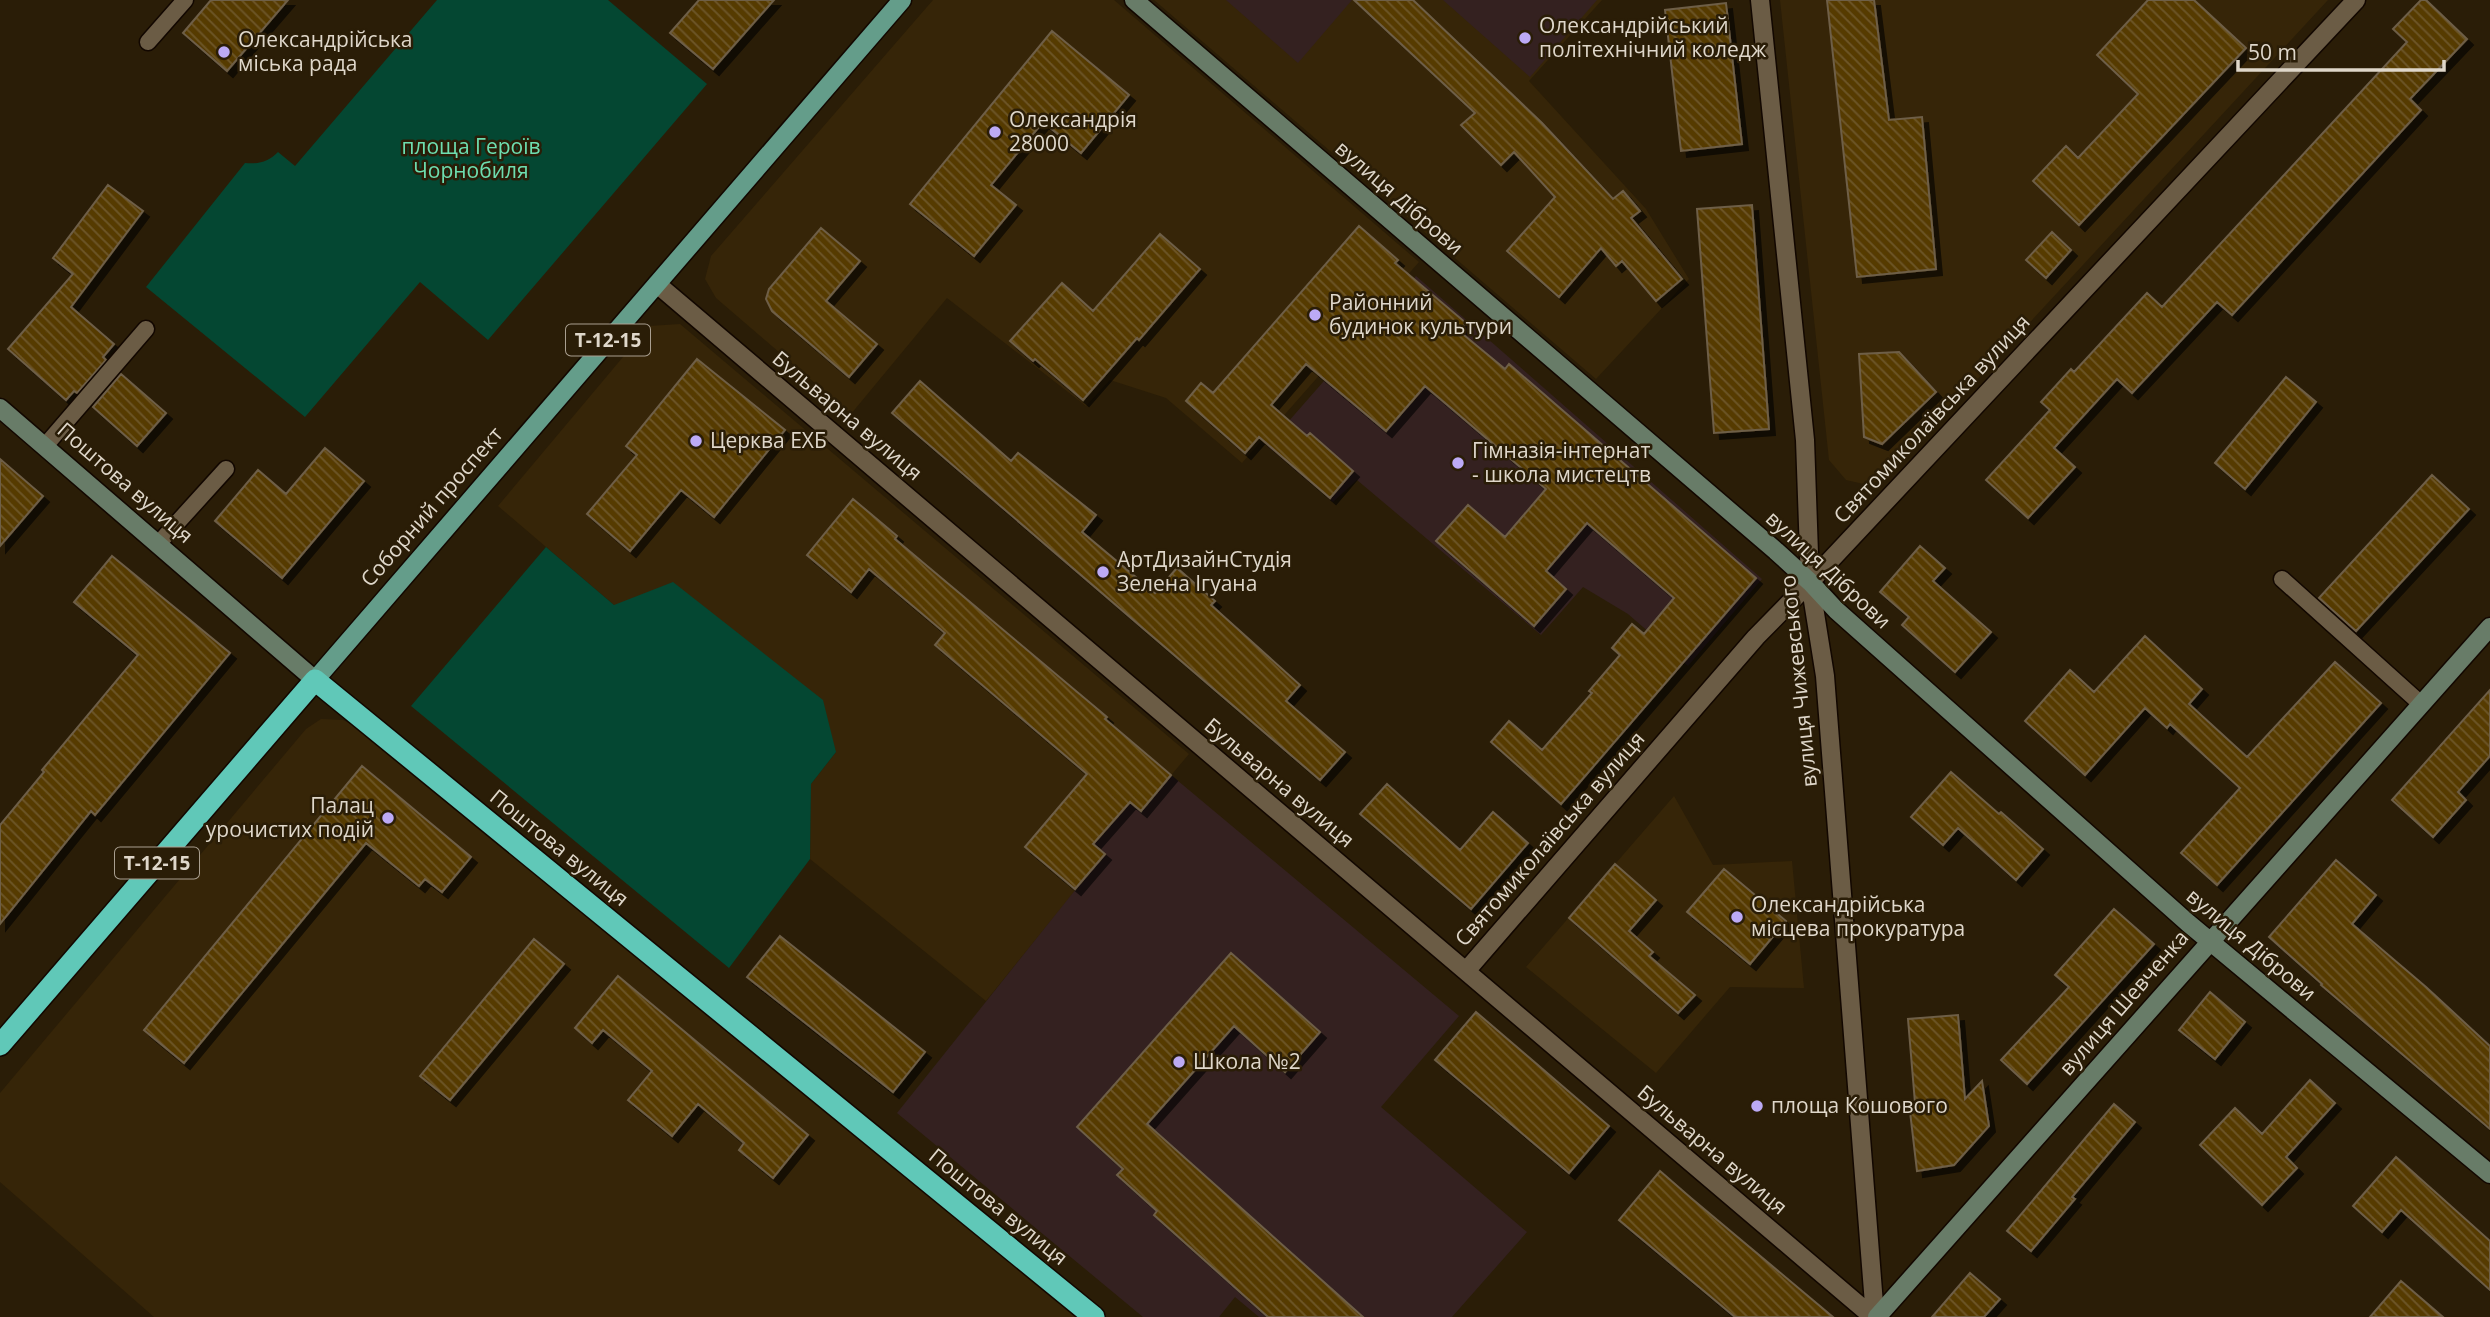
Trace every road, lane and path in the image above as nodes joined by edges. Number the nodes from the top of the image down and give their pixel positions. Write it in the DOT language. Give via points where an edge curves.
graph roads {
  1 [pos="185,0"];
  2 [pos="902,0"];
  3 [pos="1134,0"];
  4 [pos="1760,0"];
  5 [pos="2356,0"];
  6 [pos="148,42"];
  7 [pos="657,284"];
  8 [pos="146,329"];
  9 [pos="0,408"];
  10 [pos="45,446"];
  11 [pos="226,469"];
  12 [pos="158,544"];
  13 [pos="2282,579"];
  14 [pos="1810,582"];
  15 [pos="2490,626"];
  16 [pos="315,680"];
  17 [pos="2421,704"];
  18 [pos="2210,941"];
  19 [pos="1466,971"];
  20 [pos="1,1043"];
  21 [pos="2490,1174"];
  22 [pos="1094,1317"];
  23 [pos="1875,1317"];
  1 -- 6 [label="lane"];
  2 -- 7 [label="main road, Соборний проспект / Т-12-15"];
  3 -- 14 [label="street, вулиця Діброви"];
  4 -- 14 [label="street, вулиця Чижевського" via="1805,440"];
  5 -- 14 [label="street, Святомиколаївська вулиця"];
  7 -- 16 [label="main road, Соборний проспект / Т-12-15"];
  7 -- 19 [label="street, Бульварна вулиця"];
  8 -- 10 [label="lane"];
  9 -- 10 [label="street, Поштова вулиця"];
  10 -- 12 [label="street, Поштова вулиця"];
  11 -- 12 [label="lane"];
  12 -- 16 [label="street, Поштова вулиця"];
  13 -- 17 [label="lane"];
  14 -- 18 [label="street, вулиця Діброви"];
  14 -- 19 [label="street, Святомиколаївська вулиця" via="1756,637"];
  14 -- 23 [label="street, вулиця Чижевського" via="1825,676"];
  15 -- 17 [label="street, вулиця Шевченка"];
  16 -- 20 [label="highway, Соборний проспект / Т-12-15"];
  16 -- 22 [label="highway, Поштова вулиця"];
  17 -- 18 [label="street, вулиця Шевченка"];
  18 -- 21 [label="street, вулиця Діброви"];
  18 -- 23 [label="street, вулиця Шевченка"];
  19 -- 23 [label="street, Бульварна вулиця"];
}
